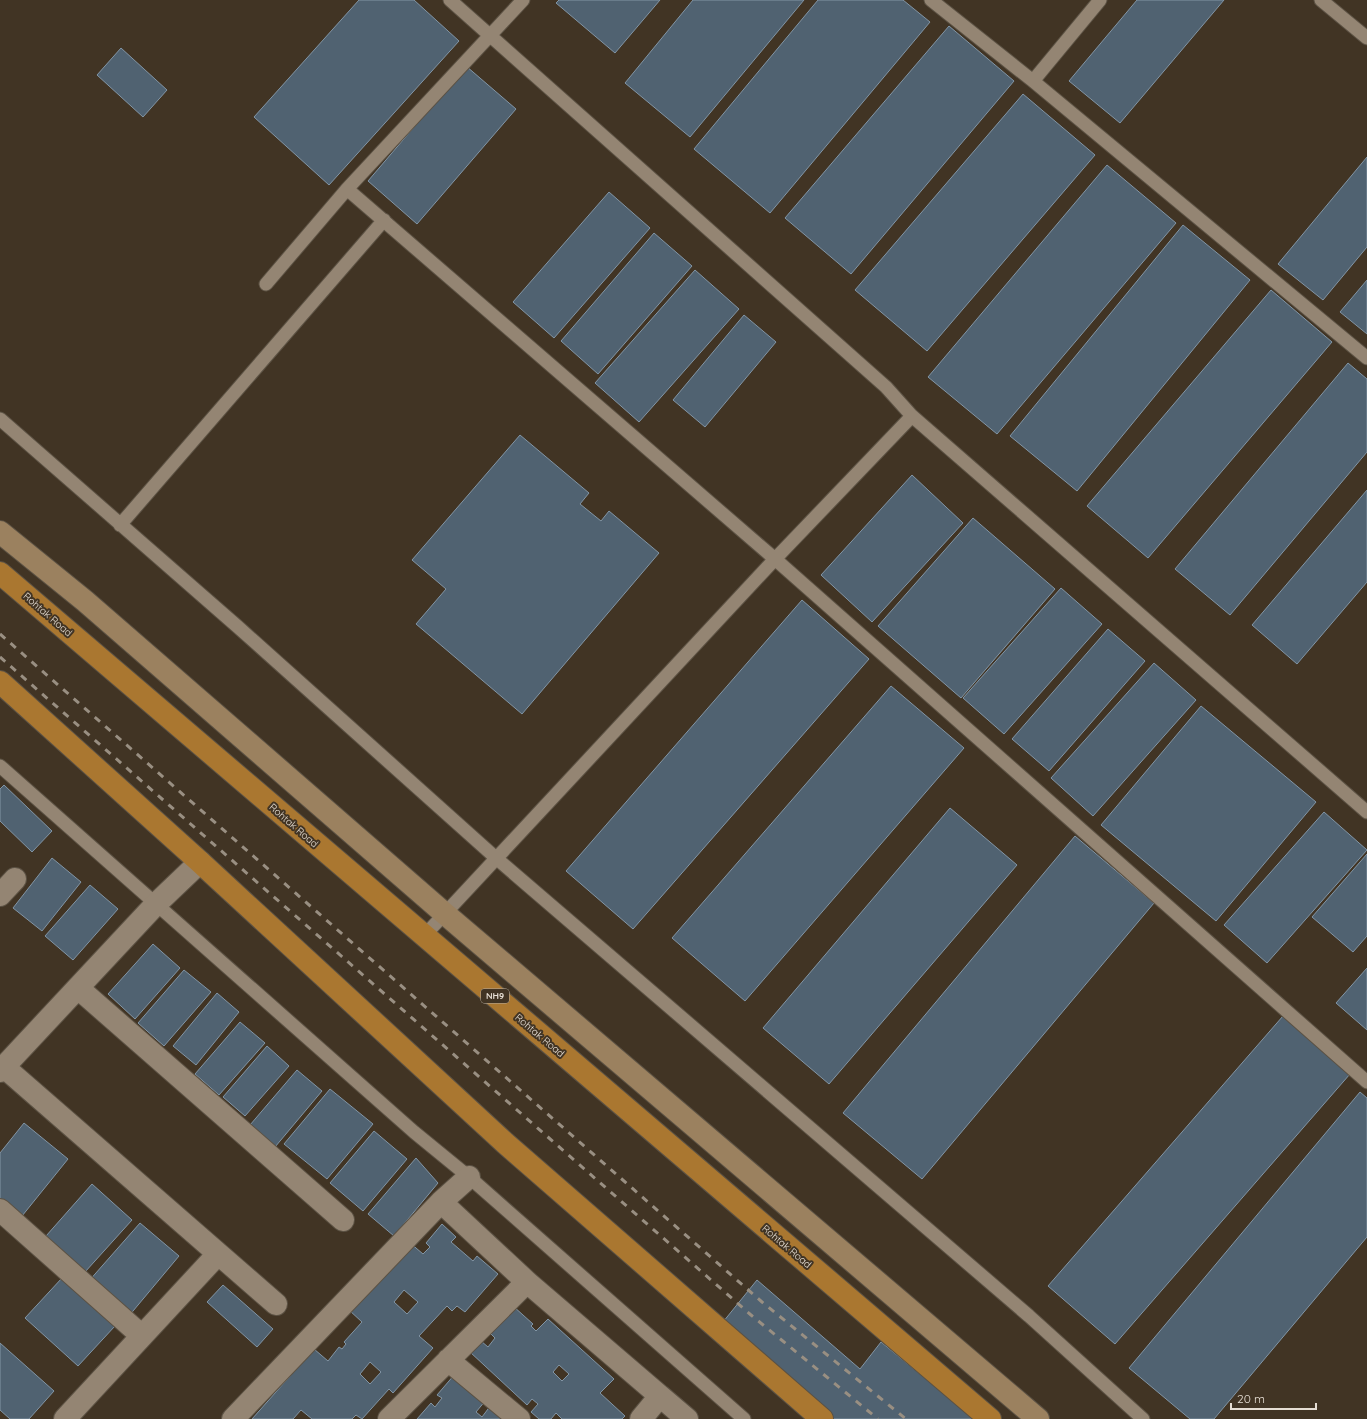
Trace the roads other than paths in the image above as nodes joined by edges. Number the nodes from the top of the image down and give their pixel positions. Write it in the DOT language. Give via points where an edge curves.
graph roads {
  1 [pos="450,0"];
  2 [pos="523,0"];
  3 [pos="931,0"];
  4 [pos="1100,0"];
  5 [pos="1321,0"];
  6 [pos="490,35"];
  7 [pos="1367,38"];
  8 [pos="1033,81"];
  9 [pos="347,189"];
  10 [pos="384,220"];
  11 [pos="266,284"];
  12 [pos="1367,358"];
  13 [pos="912,416"];
  14 [pos="0,420"];
  15 [pos="120,525"];
  16 [pos="0,532"];
  17 [pos="775,559"];
  18 [pos="0,573"];
  19 [pos="3,690"];
  20 [pos="0,766"];
  21 [pos="1367,812"];
  22 [pos="496,858"];
  23 [pos="200,862"];
  24 [pos="14,879"];
  25 [pos="0,896"];
  26 [pos="156,904"];
  27 [pos="444,913"];
  28 [pos="424,936"];
  29 [pos="78,988"];
  30 [pos="2,1069"];
  31 [pos="1367,1082"];
  32 [pos="469,1177"];
  33 [pos="441,1202"];
  34 [pos="0,1210"];
  35 [pos="344,1220"];
  36 [pos="218,1254"];
  37 [pos="527,1282"];
  38 [pos="276,1304"];
  39 [pos="142,1336"];
  40 [pos="448,1360"];
  41 [pos="660,1396"];
  42 [pos="65,1419"];
  43 [pos="232,1419"];
  44 [pos="389,1419"];
  45 [pos="519,1419"];
  46 [pos="641,1419"];
  47 [pos="687,1419"];
  48 [pos="744,1419"];
  49 [pos="822,1419"];
  50 [pos="990,1419"];
  51 [pos="1038,1419"];
  52 [pos="1143,1419"];
  1 -- 6 [label="lane"];
  2 -- 6 [label="lane"];
  3 -- 8 [label="lane"];
  4 -- 8 [label="lane"];
  5 -- 7 [label="lane"];
  6 -- 9 [label="lane"];
  6 -- 13 [label="lane" via="886,387"];
  8 -- 12 [label="lane"];
  9 -- 10 [label="lane"];
  9 -- 11 [label="lane"];
  10 -- 15 [label="lane"];
  10 -- 17 [label="lane"];
  13 -- 17 [label="lane"];
  13 -- 21 [label="lane"];
  14 -- 15 [label="lane"];
  15 -- 22 [label="lane"];
  16 -- 27 [label="street" via="85,601"];
  17 -- 22 [label="lane"];
  17 -- 31 [label="lane"];
  18 -- 28 [label="highway, Rohtak Road / NH9"];
  19 -- 23 [label="highway"];
  20 -- 26 [label="lane"];
  22 -- 27 [label="lane"];
  22 -- 52 [label="lane" via="1029,1316"];
  23 -- 26 [label="street"];
  23 -- 49 [label="highway" via="529,1164"];
  24 -- 25 [label="street"];
  26 -- 29 [label="street"];
  26 -- 32 [label="lane" via="414,1132"];
  27 -- 28 [label="lane"];
  27 -- 51 [label="street"];
  28 -- 50 [label="highway, Rohtak Road / NH9"];
  29 -- 30 [label="street"];
  29 -- 35 [label="street"];
  30 -- 36 [label="street"];
  32 -- 33 [label="street"];
  32 -- 48 [label="lane"];
  33 -- 37 [label="street"];
  33 -- 43 [label="street"];
  34 -- 39 [label="street"];
  36 -- 38 [label="street"];
  36 -- 39 [label="street"];
  37 -- 40 [label="street"];
  37 -- 41 [label="street"];
  39 -- 42 [label="street"];
  40 -- 44 [label="street"];
  40 -- 45 [label="street"];
  41 -- 46 [label="street"];
  41 -- 47 [label="street"];
}
